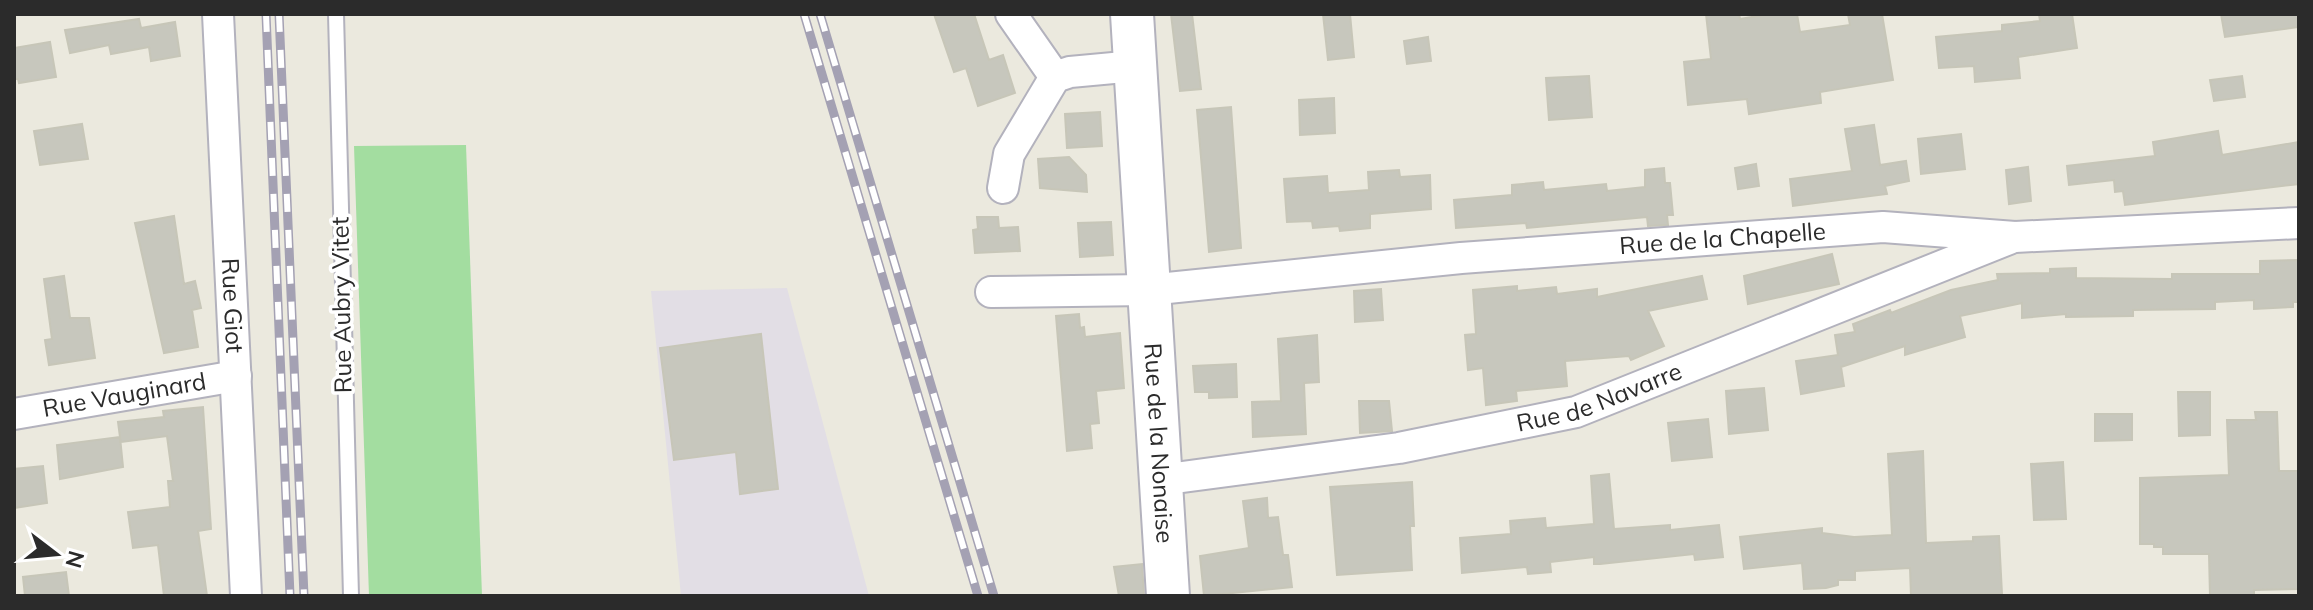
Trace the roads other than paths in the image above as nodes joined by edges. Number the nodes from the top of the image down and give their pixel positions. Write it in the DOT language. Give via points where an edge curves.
graph roads {
  1 [pos="218,14"];
  2 [pos="336,14"];
  3 [pos="1011,14"];
  4 [pos="1132,14"];
  5 [pos="1135,66"];
  6 [pos="1055,77"];
  7 [pos="1003,188"];
  8 [pos="2299,223"];
  9 [pos="2015,237"];
  10 [pos="1148,290"];
  11 [pos="991,292"];
  12 [pos="236,376"];
  13 [pos="14,414"];
  14 [pos="1160,480"];
  15 [pos="246,596"];
  16 [pos="351,596"];
  17 [pos="1168,596"];
  1 -- 12 [label="street, Rue Giot"];
  2 -- 16 [label="lane, Rue Aubry Vitet"];
  3 -- 6 [label="street"];
  4 -- 5 [label="main road, Rue de la Nonaise"];
  5 -- 6 [label="street"];
  5 -- 10 [label="main road, Rue de la Nonaise"];
  6 -- 7 [label="street" via="1009,154"];
  8 -- 9 [label="street, Rue de la Chapelle"];
  9 -- 10 [label="street, Rue de la Chapelle" via="1883,227 1461,258"];
  9 -- 14 [label="street, Rue de Navarre" via="1576,412 1399,448"];
  10 -- 11 [label="street"];
  10 -- 14 [label="main road, Rue de la Nonaise"];
  12 -- 13 [label="street, Rue Vauginard"];
  12 -- 15 [label="street, Rue Giot"];
  14 -- 17 [label="main road, Rue de la Nonaise"];
}
